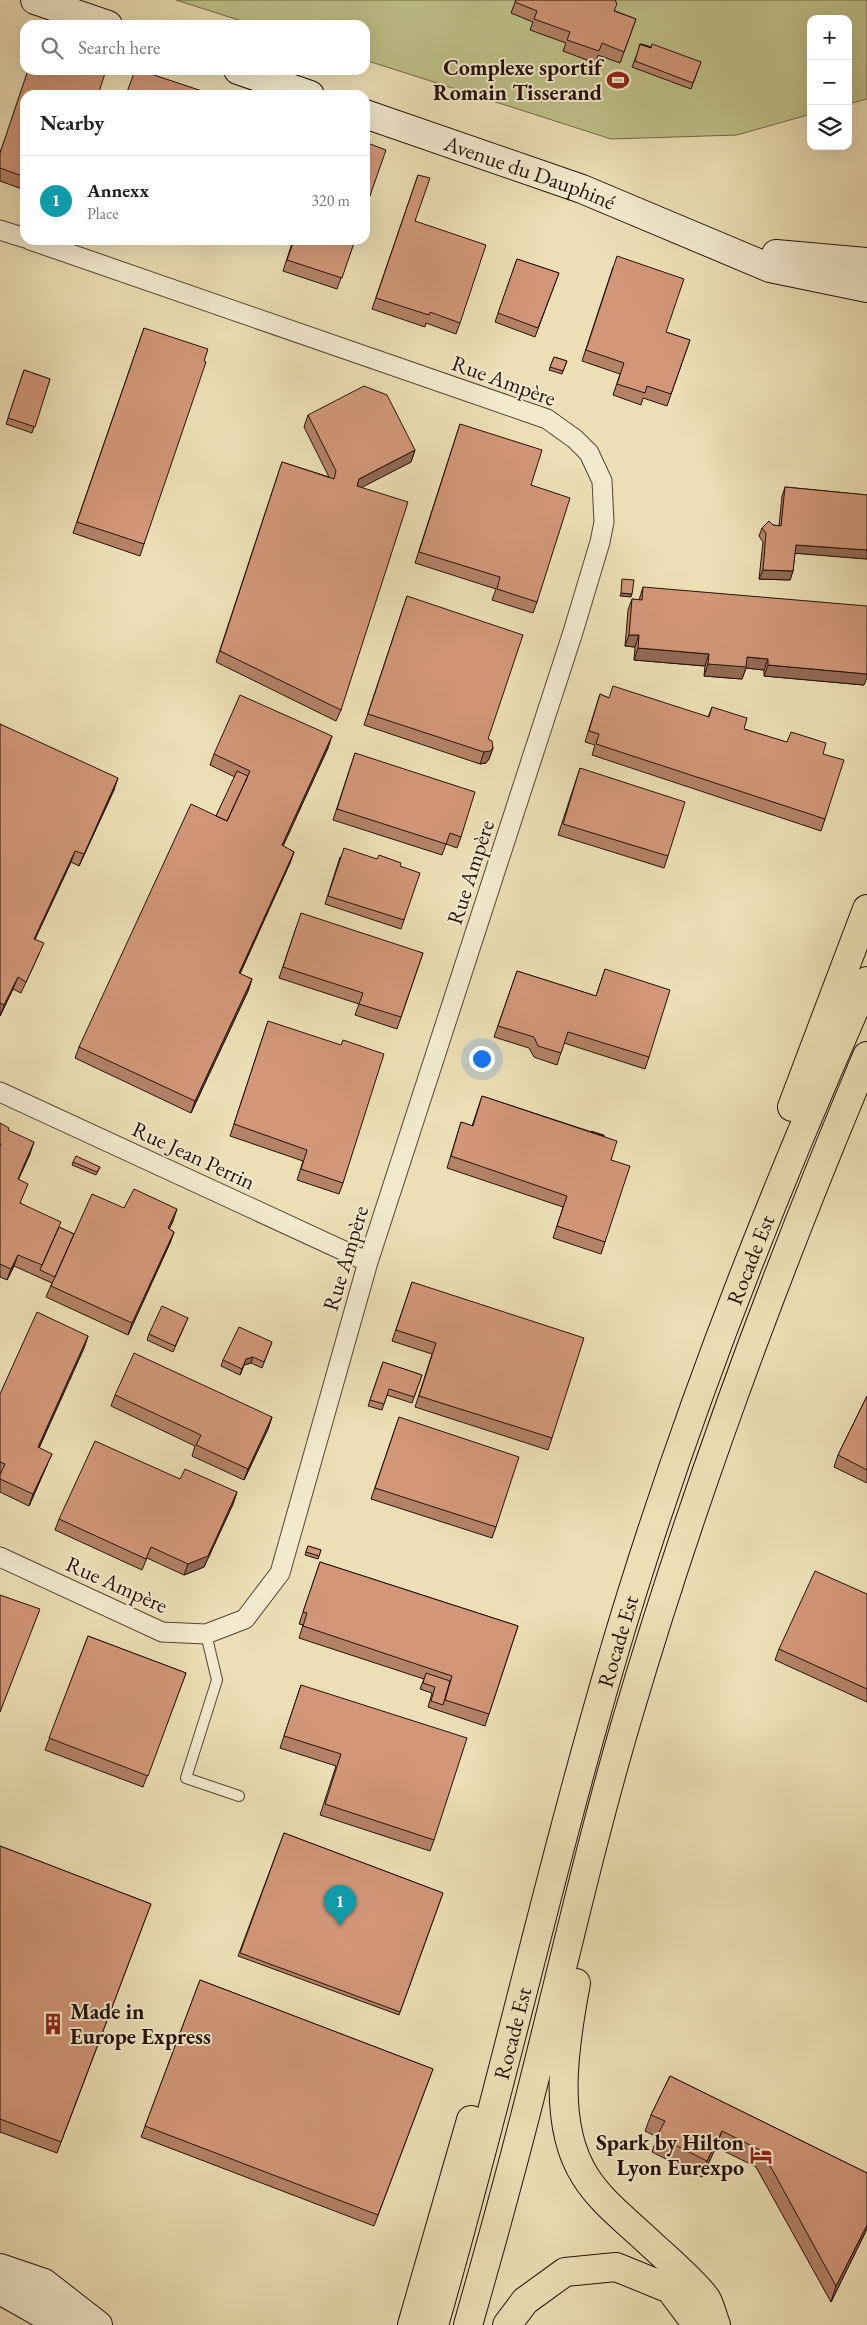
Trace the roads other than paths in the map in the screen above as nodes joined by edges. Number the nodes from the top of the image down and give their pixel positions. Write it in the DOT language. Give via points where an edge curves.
graph roads {
  1 [pos="35,0"];
  2 [pos="93,20"];
  3 [pos="252,75"];
  4 [pos="296,90"];
  5 [pos="370,116"];
  6 [pos="0,230"];
  7 [pos="20,236"];
  8 [pos="692,236"];
  9 [pos="44,245"];
  10 [pos="867,262"];
  11 [pos="867,288"];
  12 [pos="867,909"];
  13 [pos="867,981"];
  14 [pos="867,1056"];
  15 [pos="0,1092"];
  16 [pos="867,1098"];
  17 [pos="830,1144"];
  18 [pos="768,1211"];
  19 [pos="368,1262"];
  20 [pos="0,1557"];
  21 [pos="206,1634"];
  22 [pos="240,1796"];
  23 [pos="573,1923"];
  24 [pos="528,1969"];
  25 [pos="0,2268"];
  26 [pos="0,2290"];
  27 [pos="62,2325"];
  28 [pos="98,2325"];
  29 [pos="412,2325"];
  30 [pos="434,2325"];
  31 [pos="468,2325"];
  32 [pos="507,2325"];
  33 [pos="697,2325"];
  34 [pos="716,2325"];
  1 -- 2 [label="main road"];
  3 -- 4 [label="main road"];
  5 -- 8 [label="main road, Avenue du Dauphiné" via="582,189"];
  6 -- 7 [label="street"];
  8 -- 10 [label="main road, Avenue du Dauphiné" via="770,254"];
  8 -- 11 [label="main road, Avenue du Dauphiné" via="770,268"];
  9 -- 19 [label="street, Rue Ampère" via="547,419 575,439 589,454 602,481 604,522 595,560"];
  12 -- 18 [label="highway" via="768,1171"];
  13 -- 18 [label="highway, Rocade Est"];
  14 -- 17 [label="highway, Rocade Est"];
  15 -- 19 [label="street, Rue Jean Perrin"];
  16 -- 17 [label="highway" via="854,1125"];
  17 -- 23 [label="highway, Rocade Est" via="767,1302 672,1574 627,1718"];
  18 -- 24 [label="highway, Rocade Est" via="671,1475 612,1657"];
  19 -- 21 [label="street, Rue Ampère" via="280,1573 245,1619"];
  20 -- 21 [label="street, Rue Ampère" via="162,1632"];
  21 -- 22 [label="lane" via="217,1680 186,1778"];
  23 -- 31 [label="highway, Rocade Est" via="507,2188"];
  23 -- 34 [label="highway" via="578,1968 569,2018 564,2100 571,2149 601,2197 706,2299"];
  24 -- 29 [label="highway" via="506,1994"];
  24 -- 30 [label="highway, Rocade Est" via="473,2190"];
  25 -- 28 [label="main road" via="44,2284"];
  26 -- 27 [label="main road"];
  32 -- 33 [label="highway" via="525,2301 565,2272 616,2267 670,2289"];
}
